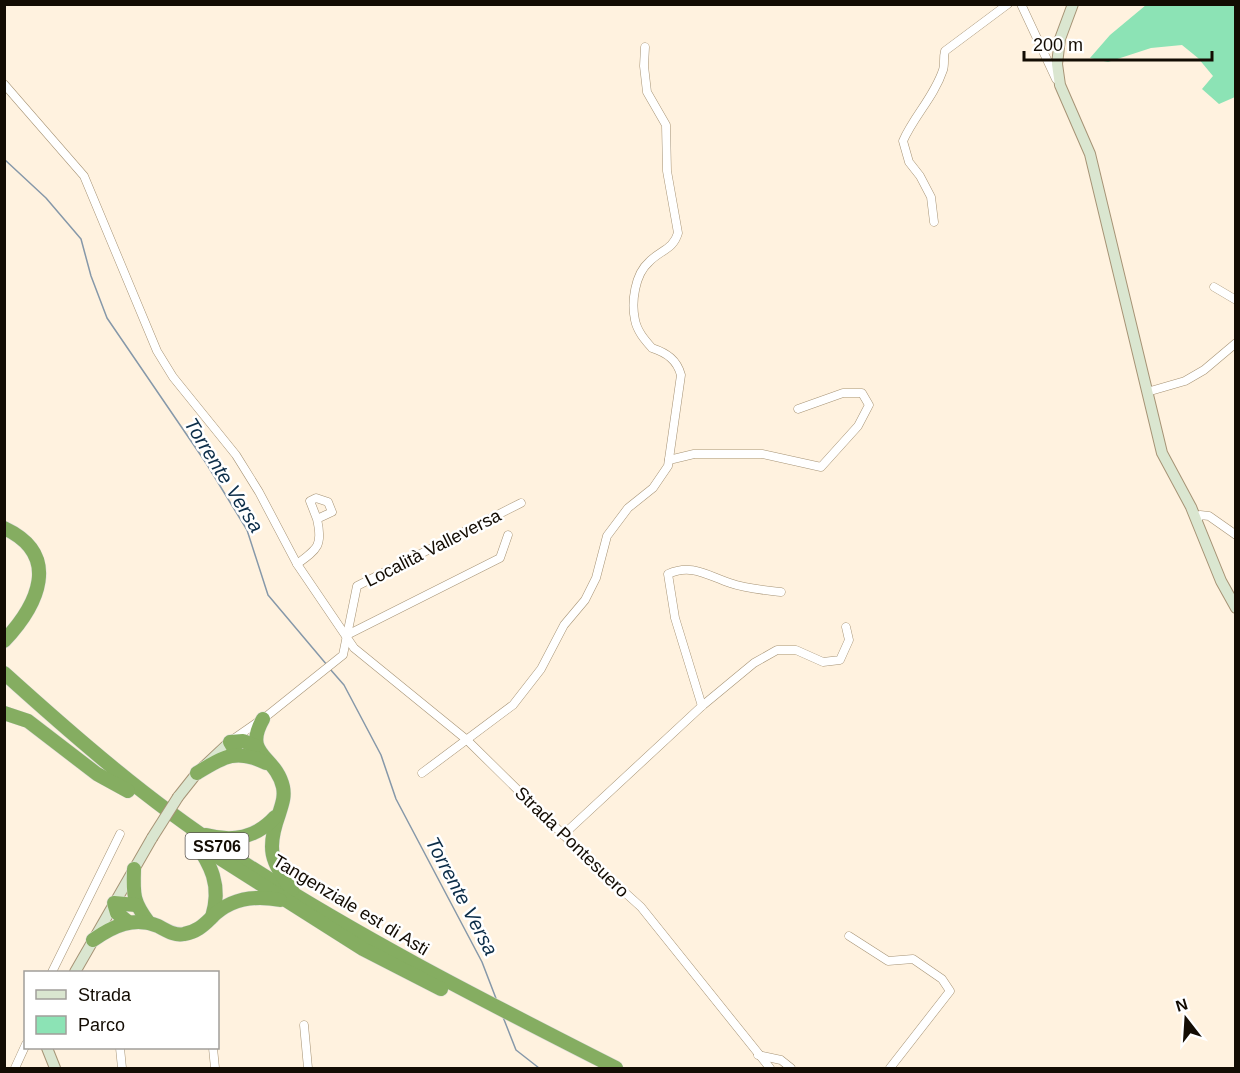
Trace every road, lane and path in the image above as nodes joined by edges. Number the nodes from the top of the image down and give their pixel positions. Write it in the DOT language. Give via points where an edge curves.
graph roads {
  1 [pos="1008,4"];
  2 [pos="1021,4"];
  3 [pos="1073,4"];
  4 [pos="645,47"];
  5 [pos="4,84"];
  6 [pos="1062,91"];
  7 [pos="934,222"];
  8 [pos="1214,287"];
  9 [pos="1236,300"];
  10 [pos="1236,343"];
  11 [pos="1147,392"];
  12 [pos="798,409"];
  13 [pos="669,460"];
  14 [pos="521,503"];
  15 [pos="317,519"];
  16 [pos="1197,521"];
  17 [pos="4,528"];
  18 [pos="1236,535"];
  19 [pos="508,536"];
  20 [pos="297,564"];
  21 [pos="781,592"];
  22 [pos="1236,608"];
  23 [pos="846,627"];
  24 [pos="348,638"];
  25 [pos="5,640"];
  26 [pos="4,673"];
  27 [pos="4,684"];
  28 [pos="702,706"];
  29 [pos="4,713"];
  30 [pos="262,719"];
  31 [pos="467,740"];
  32 [pos="255,746"];
  33 [pos="233,748"];
  34 [pos="270,765"];
  35 [pos="197,773"];
  36 [pos="422,773"];
  37 [pos="128,791"];
  38 [pos="279,814"];
  39 [pos="120,834"];
  40 [pos="563,835"];
  41 [pos="196,836"];
  42 [pos="134,869"];
  43 [pos="291,898"];
  44 [pos="114,903"];
  45 [pos="136,905"];
  46 [pos="212,916"];
  47 [pos="128,922"];
  48 [pos="149,922"];
  49 [pos="849,936"];
  50 [pos="93,940"];
  51 [pos="52,971"];
  52 [pos="76,971"];
  53 [pos="304,1025"];
  54 [pos="526,1028"];
  55 [pos="24,1048"];
  56 [pos="49,1049"];
  57 [pos="120,1049"];
  58 [pos="213,1049"];
  59 [pos="757,1054"];
  60 [pos="15,1068"];
  61 [pos="55,1068"];
  62 [pos="122,1068"];
  63 [pos="215,1068"];
  64 [pos="308,1068"];
  65 [pos="597,1068"];
  66 [pos="616,1068"];
  67 [pos="770,1068"];
  68 [pos="791,1068"];
  69 [pos="890,1068"];
  1 -- 7 [label="street" via="945,51 943,69 929,100 912,121 903,141 909,162 932,197"];
  2 -- 6 [label="street"];
  3 -- 6 [label="street" via="1058,52"];
  4 -- 13 [label="street" via="647,92 666,125 666,171 678,233 675,243 649,261 639,276 635,320 652,348 677,363 681,375"];
  5 -- 20 [label="street, Strada Pontesuero" via="84,176 157,351 236,455"];
  6 -- 11 [label="street" via="1092,160"];
  8 -- 9 [label="street"];
  10 -- 11 [label="street" via="1185,381"];
  11 -- 16 [label="street" via="1162,453"];
  12 -- 13 [label="street" via="843,393 862,393 869,405 852,433 821,466 762,454 694,454"];
  13 -- 31 [label="street" via="653,488 628,508 607,536 596,578 585,600 564,625 541,669 513,705"];
  14 -- 24 [label="street, Località Valleversa" via="357,586"];
  15 -- 20 [label="street" via="321,536 315,551"];
  16 -- 18 [label="street" via="1200,515 1209,516"];
  16 -- 22 [label="street"];
  17 -- 25 [label="highway" via="30,544 40,576 36,596 24,618"];
  19 -- 24 [label="street, Località Valleversa" via="500,558"];
  20 -- 24 [label="street, Strada Pontesuero"];
  21 -- 28 [label="street" via="746,588 697,569 668,574 675,618"];
  23 -- 28 [label="street" via="849,640 840,660 823,662 796,650 777,650 754,663"];
  24 -- 30 [label="street" via="343,655"];
  24 -- 31 [label="street, Strada Pontesuero"];
  26 -- 41 [label="highway, Tangenziale est di Asti / SS706"];
  27 -- 37 [label="highway, Tangenziale est di Asti / SS706"];
  28 -- 40 [label="street"];
  29 -- 37 [label="highway" via="28,721 97,774"];
  30 -- 32 [label="highway" via="255,733"];
  30 -- 33 [label="street"];
  31 -- 36 [label="street"];
  31 -- 40 [label="street, Strada Pontesuero"];
  32 -- 33 [label="highway" via="243,741"];
  32 -- 34 [label="highway"];
  33 -- 34 [label="highway"];
  33 -- 35 [label="highway"];
  34 -- 38 [label="highway" via="279,775 283,790"];
  35 -- 42 [label="street, bridge"];
  37 -- 41 [label="highway, Tangenziale est di Asti / SS706"];
  38 -- 41 [label="highway" via="264,830 251,836"];
  38 -- 43 [label="highway" via="270,843"];
  39 -- 51 [label="street"];
  40 -- 59 [label="street, Strada Pontesuero" via="659,927"];
  41 -- 43 [label="highway, Tangenziale est di Asti / SS706"];
  41 -- 46 [label="highway" via="217,884"];
  42 -- 44 [label="street"];
  42 -- 45 [label="highway"];
  43 -- 46 [label="highway" via="238,900"];
  43 -- 54 [label="highway, Tangenziale est di Asti / SS706"];
  43 -- 54 [label="highway, Tangenziale est di Asti / SS706" via="363,950"];
  44 -- 45 [label="highway"];
  44 -- 47 [label="highway" via="117,913"];
  44 -- 50 [label="street"];
  45 -- 48 [label="highway"];
  46 -- 48 [label="highway" via="198,929 180,935"];
  47 -- 48 [label="highway"];
  47 -- 50 [label="highway"];
  49 -- 69 [label="street" via="888,961 913,958 950,991"];
  50 -- 52 [label="street"];
  53 -- 64 [label="street"];
  54 -- 65 [label="highway, Tangenziale est di Asti / SS706"];
  54 -- 66 [label="highway, Tangenziale est di Asti / SS706"];
  55 -- 60 [label="street"];
  56 -- 61 [label="street"];
  57 -- 62 [label="street"];
  58 -- 63 [label="street"];
  59 -- 67 [label="street, Strada Pontesuero"];
  59 -- 68 [label="street" via="781,1060"];
}
